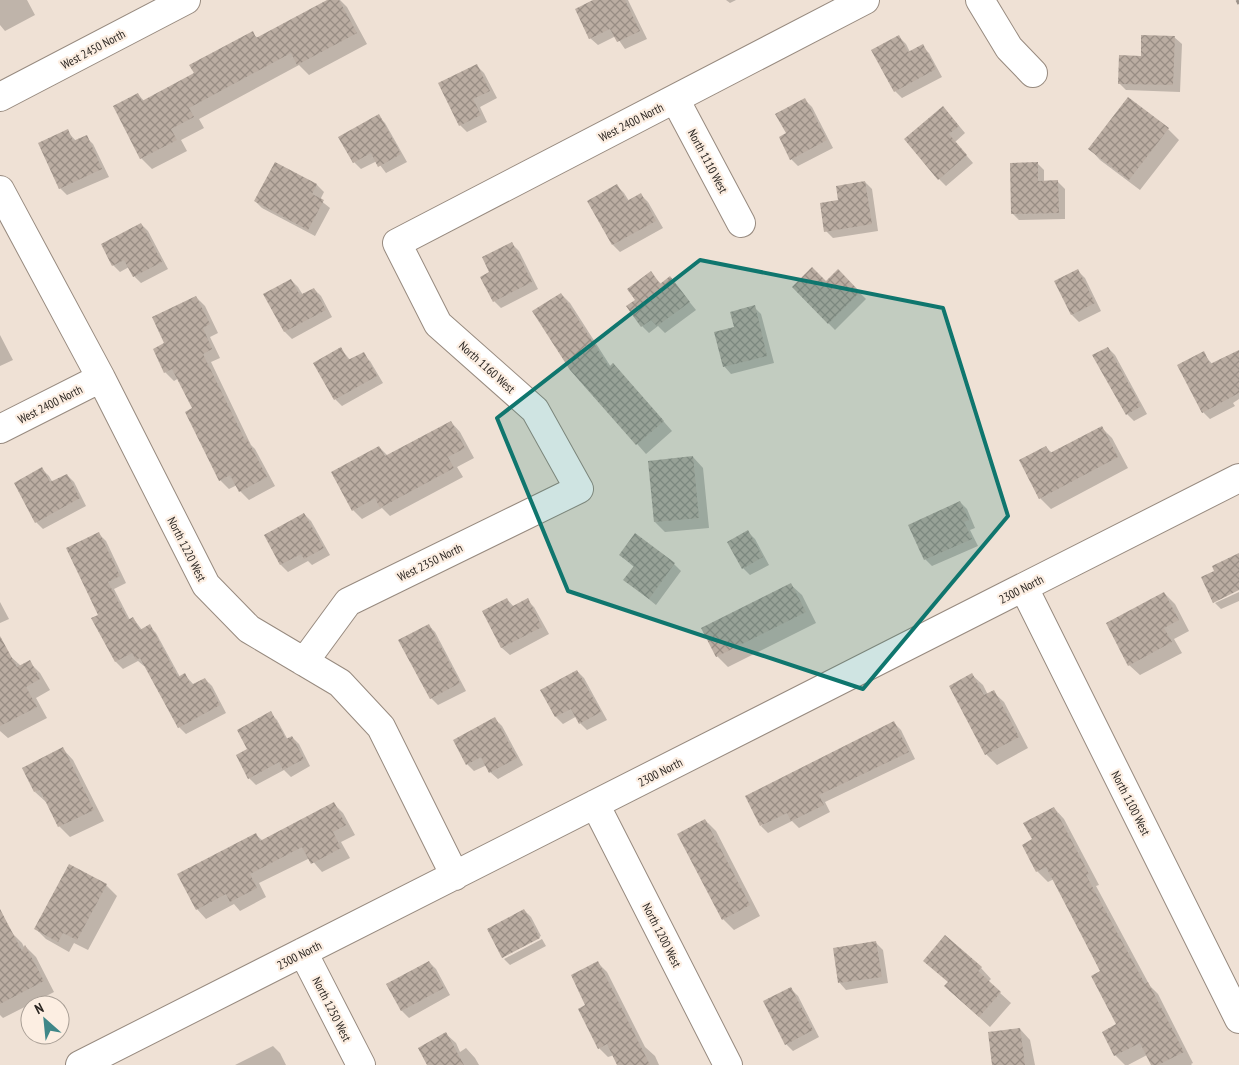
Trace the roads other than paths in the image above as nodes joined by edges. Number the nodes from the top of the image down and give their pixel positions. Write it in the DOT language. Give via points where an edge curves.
graph roads {
  1 [pos="186,0"];
  2 [pos="865,0"];
  3 [pos="980,0"];
  4 [pos="1033,73"];
  5 [pos="0,97"];
  6 [pos="675,99"];
  7 [pos="0,190"];
  8 [pos="741,223"];
  9 [pos="397,243"];
  10 [pos="101,378"];
  11 [pos="0,429"];
  12 [pos="1239,478"];
  13 [pos="579,489"];
  14 [pos="1024,588"];
  15 [pos="304,662"];
  16 [pos="596,804"];
  17 [pos="455,876"];
  18 [pos="303,952"];
  19 [pos="1239,1019"];
  20 [pos="80,1065"];
  21 [pos="361,1065"];
  22 [pos="728,1065"];
  1 -- 5 [label="street, West 2450 North"];
  2 -- 6 [label="street, West 2400 North"];
  3 -- 4 [label="street" via="1009,48"];
  6 -- 8 [label="street, North 1110 West"];
  6 -- 9 [label="street, West 2400 North"];
  7 -- 10 [label="street, North 1220 West"];
  9 -- 13 [label="street, North 1160 West" via="438,324 535,410"];
  10 -- 11 [label="street, West 2400 North"];
  10 -- 15 [label="street, North 1220 West" via="206,585 249,629"];
  12 -- 14 [label="street, 2300 North"];
  13 -- 15 [label="street, West 2350 North" via="348,602"];
  14 -- 16 [label="street, 2300 North"];
  14 -- 19 [label="street, North 1100 West"];
  15 -- 17 [label="street, North 1220 West" via="340,683 381,728"];
  16 -- 17 [label="street, 2300 North"];
  16 -- 22 [label="street, North 1200 West"];
  17 -- 18 [label="street, 2300 North"];
  18 -- 20 [label="street, 2300 North"];
  18 -- 21 [label="street, North 1250 West"];
}
